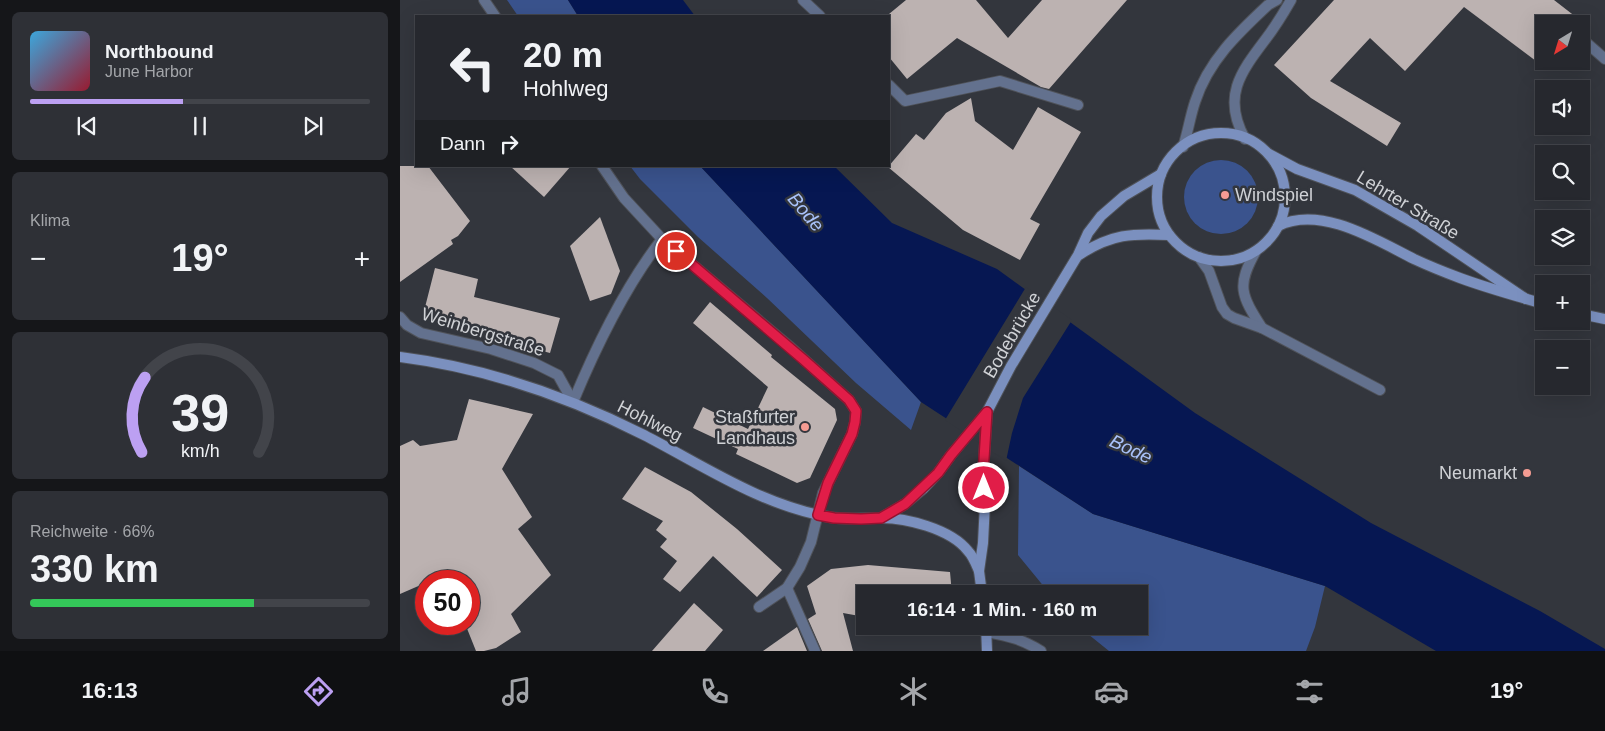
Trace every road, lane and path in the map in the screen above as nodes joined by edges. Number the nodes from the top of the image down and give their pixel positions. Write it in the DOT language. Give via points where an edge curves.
graph roads {
  1 [pos="484,0"];
  2 [pos="803,0"];
  3 [pos="1277,0"];
  4 [pos="1291,0"];
  5 [pos="494,15"];
  6 [pos="819,15"];
  7 [pos="1590,46"];
  8 [pos="1605,59"];
  9 [pos="890,86"];
  10 [pos="1078,105"];
  11 [pos="1245,139"];
  12 [pos="1183,146"];
  13 [pos="1265,152"];
  14 [pos="603,167"];
  15 [pos="1161,174"];
  16 [pos="1278,226"];
  17 [pos="1170,235"];
  18 [pos="662,239"];
  19 [pos="1256,251"];
  20 [pos="1078,255"];
  21 [pos="1199,257"];
  22 [pos="1526,299"];
  23 [pos="1535,302"];
  24 [pos="1590,316"];
  25 [pos="400,317"];
  26 [pos="1605,319"];
  27 [pos="1262,328"];
  28 [pos="400,357"];
  29 [pos="1380,390"];
  30 [pos="573,402"];
  31 [pos="987,412"];
  32 [pos="818,515"];
  33 [pos="881,518"];
  34 [pos="979,571"];
  35 [pos="981,585"];
  36 [pos="787,588"];
  37 [pos="759,607"];
  38 [pos="987,635"];
  39 [pos="1007,635"];
  40 [pos="815,651"];
  41 [pos="988,651"];
  42 [pos="1041,651"];
  1 -- 5 [label="street"];
  2 -- 6 [label="street"];
  3 -- 12 [label="street" via="1268,4 1220,52 1195,100"];
  4 -- 11 [label="street" via="1250,58 1237,85 1234,105"];
  7 -- 8 [label="street"];
  9 -- 10 [label="street" via="905,101 1000,81"];
  11 -- 12 [label="main road" via="1217,134"];
  11 -- 13 [label="main road"];
  12 -- 15 [label="main road"];
  13 -- 16 [label="main road" via="1274,163 1283,185 1283,213"];
  13 -- 22 [label="main road, Lehrter Straße" via="1297,169 1355,190 1418,226"];
  14 -- 18 [label="street" via="624,198"];
  15 -- 17 [label="main road" via="1157,203"];
  15 -- 20 [label="main road, Bodebrücke" via="1124,196 1101,216"];
  16 -- 19 [label="main road"];
  16 -- 22 [label="main road, Lehrter Straße" via="1289,220 1335,223 1460,278"];
  17 -- 20 [label="main road" via="1142,233 1112,238"];
  17 -- 21 [label="main road" via="1186,251"];
  18 -- 30 [label="street" via="612,320"];
  18 -- 32 [label="street" via="804,360 849,400 856,411 852,434 828,483"];
  19 -- 21 [label="main road" via="1231,260"];
  19 -- 27 [label="street" via="1245,270 1244,291 1246,304"];
  20 -- 31 [label="main road, Bodebrücke"];
  21 -- 27 [label="street" via="1209,271 1227,314"];
  22 -- 23 [label="main road, Lehrter Straße"];
  24 -- 26 [label="main road"];
  25 -- 30 [label="street, Weinbergstraße" via="421,333 491,349 540,366 558,375"];
  27 -- 29 [label="street"];
  28 -- 30 [label="main road, Hohlweg" via="487,374"];
  30 -- 32 [label="main road, Hohlweg" via="642,434 759,496"];
  31 -- 33 [label="main road, Hohlweg" via="923,489"];
  31 -- 34 [label="main road" via="983,474 985,503"];
  32 -- 33 [label="main road, Hohlweg"];
  32 -- 36 [label="street" via="811,542"];
  33 -- 34 [label="main road, Hohlweg" via="928,526 948,534 969,551"];
  34 -- 35 [label="main road"];
  36 -- 37 [label="street"];
  36 -- 40 [label="street"];
  38 -- 41 [label="main road"];
  39 -- 42 [label="street"];
}
